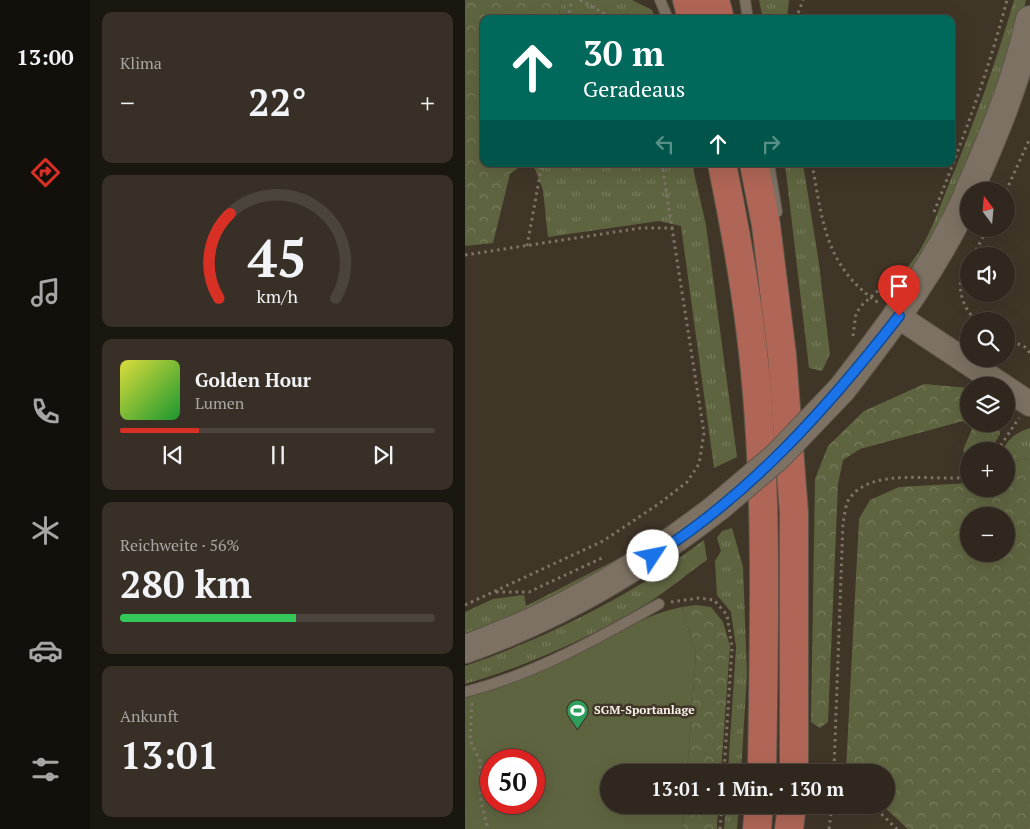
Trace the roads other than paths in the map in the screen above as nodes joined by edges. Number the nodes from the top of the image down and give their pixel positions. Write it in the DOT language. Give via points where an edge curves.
graph roads {
  1 [pos="660,0"];
  2 [pos="687,0"];
  3 [pos="715,0"];
  4 [pos="745,0"];
  5 [pos="666,15"];
  6 [pos="691,15"];
  7 [pos="719,15"];
  8 [pos="747,15"];
  9 [pos="1030,20"];
  10 [pos="755,167"];
  11 [pos="769,167"];
  12 [pos="718,171"];
  13 [pos="973,182"];
  14 [pos="960,209"];
  15 [pos="779,226"];
  16 [pos="782,262"];
  17 [pos="899,316"];
  18 [pos="782,355"];
  19 [pos="990,377"];
  20 [pos="1015,394"];
  21 [pos="1029,403"];
  22 [pos="659,604"];
  23 [pos="465,649"];
  24 [pos="469,691"];
  25 [pos="762,764"];
  26 [pos="794,764"];
  27 [pos="758,814"];
  28 [pos="790,814"];
  29 [pos="757,829"];
  30 [pos="789,829"];
  1 -- 5 [label="lane"];
  2 -- 6 [label="highway"];
  3 -- 7 [label="highway"];
  4 -- 8 [label="lane"];
  9 -- 13 [label="main road" via="1002,118"];
  10 -- 18 [label="highway" via="766,225"];
  11 -- 15 [label="lane"];
  12 -- 25 [label="highway" via="738,244 758,422 765,595"];
  14 -- 17 [label="main road" via="934,260"];
  16 -- 18 [label="lane"];
  17 -- 19 [label="street"];
  17 -- 23 [label="main road, bridge" via="842,389 778,456 718,508 667,547 570,604"];
  18 -- 26 [label="highway" via="795,513"];
  20 -- 21 [label="street"];
  22 -- 24 [label="lane" via="583,647"];
  27 -- 29 [label="highway"];
  28 -- 30 [label="highway"];
}
